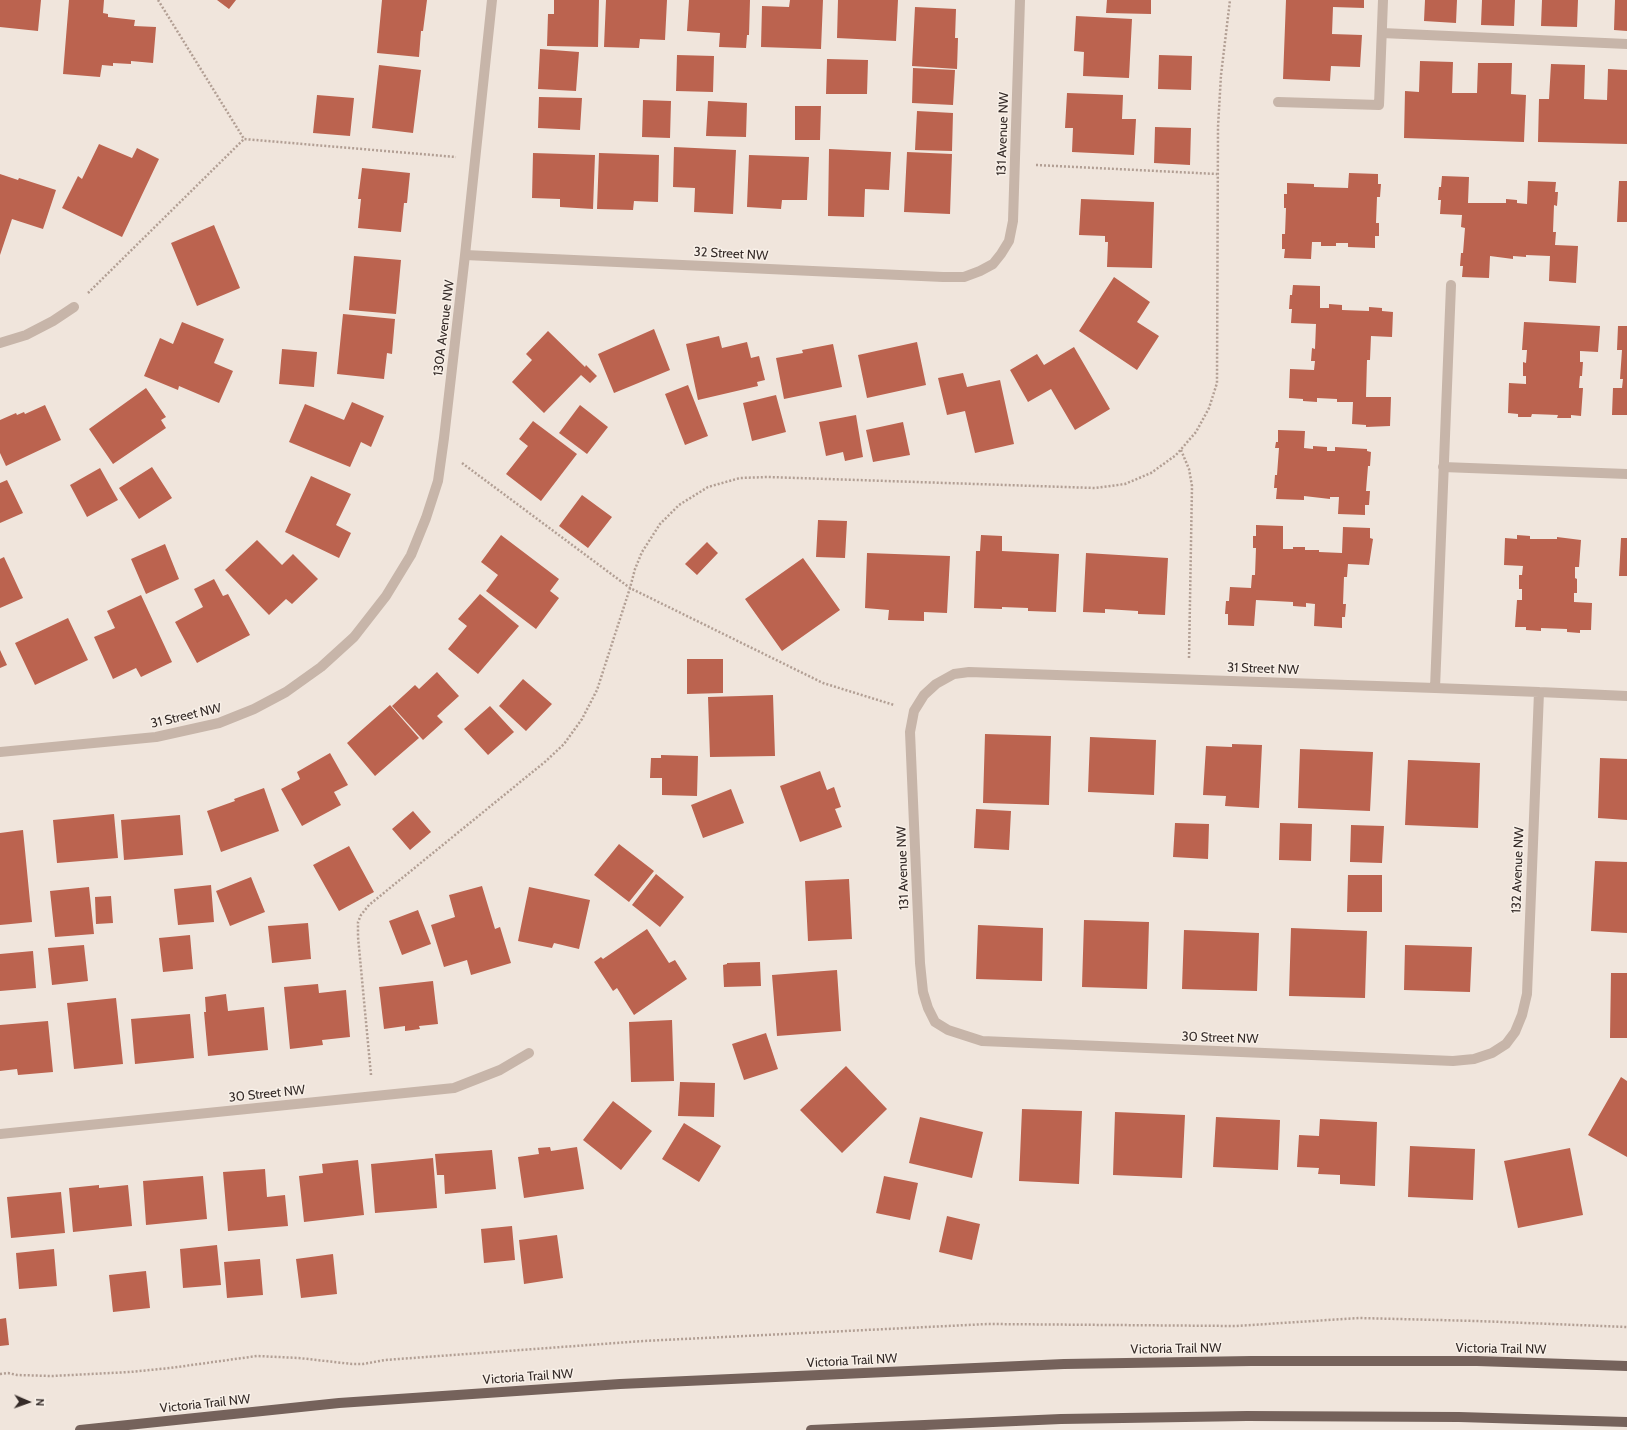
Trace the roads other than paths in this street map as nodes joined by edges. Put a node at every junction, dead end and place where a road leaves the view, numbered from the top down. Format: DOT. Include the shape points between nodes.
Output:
graph roads {
  1 [pos="492,0"];
  2 [pos="1020,0"];
  3 [pos="1383,0"];
  4 [pos="1382,33"];
  5 [pos="1627,44"];
  6 [pos="1278,102"];
  7 [pos="465,255"];
  8 [pos="993,264"];
  9 [pos="1451,285"];
  10 [pos="74,307"];
  11 [pos="0,343"];
  12 [pos="1444,467"];
  13 [pos="1627,474"];
  14 [pos="354,637"];
  15 [pos="1435,688"];
  16 [pos="1538,692"];
  17 [pos="1627,696"];
  18 [pos="914,711"];
  19 [pos="0,752"];
  20 [pos="935,1022"];
  21 [pos="1506,1044"];
  22 [pos="529,1053"];
  23 [pos="0,1134"];
  24 [pos="1627,1366"];
  25 [pos="1627,1422"];
  26 [pos="80,1430"];
  27 [pos="811,1430"];
  1 -- 7 [label="street, 130A Avenue NW"];
  2 -- 8 [label="street, 131 Avenue NW" via="1013,221 1009,241"];
  3 -- 4 [label="street"];
  4 -- 5 [label="street"];
  4 -- 6 [label="street" via="1379,105"];
  7 -- 8 [label="street, 32 Street NW" via="943,277 964,277"];
  7 -- 14 [label="street, 130A Avenue NW" via="438,481 410,555 386,596"];
  9 -- 12 [label="street"];
  10 -- 11 [label="street" via="26,335"];
  12 -- 13 [label="street"];
  12 -- 15 [label="street"];
  14 -- 19 [label="street, 31 Street NW" via="321,667 286,692 219,723 156,737"];
  15 -- 16 [label="street, 31 Street NW"];
  15 -- 18 [label="street, 31 Street NW" via="969,672 954,674 936,684 924,695"];
  16 -- 17 [label="street, 31 Street NW"];
  16 -- 21 [label="street, 132 Avenue NW" via="1526,994 1522,1015 1515,1032"];
  18 -- 20 [label="street, 131 Avenue NW" via="910,732 920,963 922,992"];
  20 -- 21 [label="street, 30 Street NW" via="948,1030 982,1041 1445,1061 1474,1059 1492,1053"];
  22 -- 23 [label="street, 30 Street NW" via="500,1070 454,1088"];
  24 -- 26 [label="main road, Victoria Trail NW" via="1477,1361 1064,1364 620,1384 378,1400"];
  25 -- 27 [label="main road" via="1459,1416 1247,1416 1061,1419"];
}
